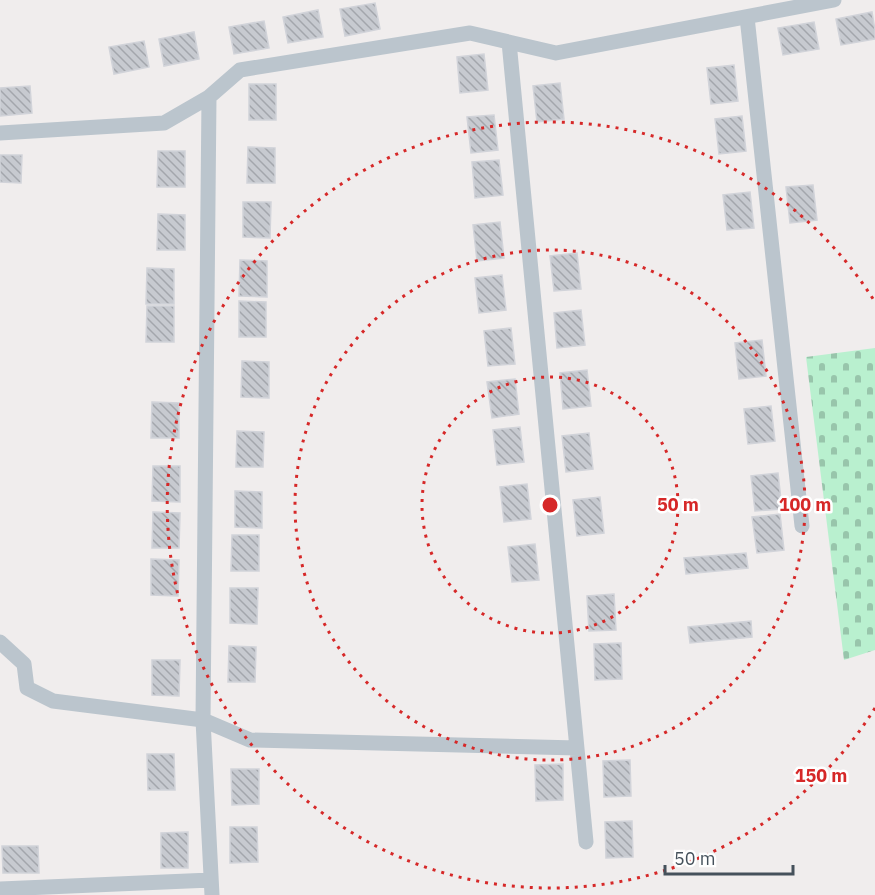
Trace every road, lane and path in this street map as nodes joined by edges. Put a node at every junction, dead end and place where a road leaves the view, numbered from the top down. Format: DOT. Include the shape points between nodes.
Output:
graph roads {
  1 [pos="834,0"];
  2 [pos="747,17"];
  3 [pos="509,42"];
  4 [pos="209,97"];
  5 [pos="0,133"];
  6 [pos="802,526"];
  7 [pos="0,642"];
  8 [pos="203,720"];
  9 [pos="577,748"];
  10 [pos="586,842"];
  11 [pos="211,888"];
  12 [pos="0,889"];
  1 -- 2 [label="street"];
  2 -- 3 [label="street" via="556,53"];
  2 -- 6 [label="street"];
  3 -- 4 [label="street" via="470,33 240,70"];
  3 -- 9 [label="street"];
  4 -- 5 [label="street" via="164,123"];
  4 -- 8 [label="street"];
  7 -- 8 [label="street" via="24,664 27,688 53,701"];
  8 -- 9 [label="street" via="250,740"];
  8 -- 11 [label="street"];
  9 -- 10 [label="street"];
  11 -- 12 [label="street"];
}
